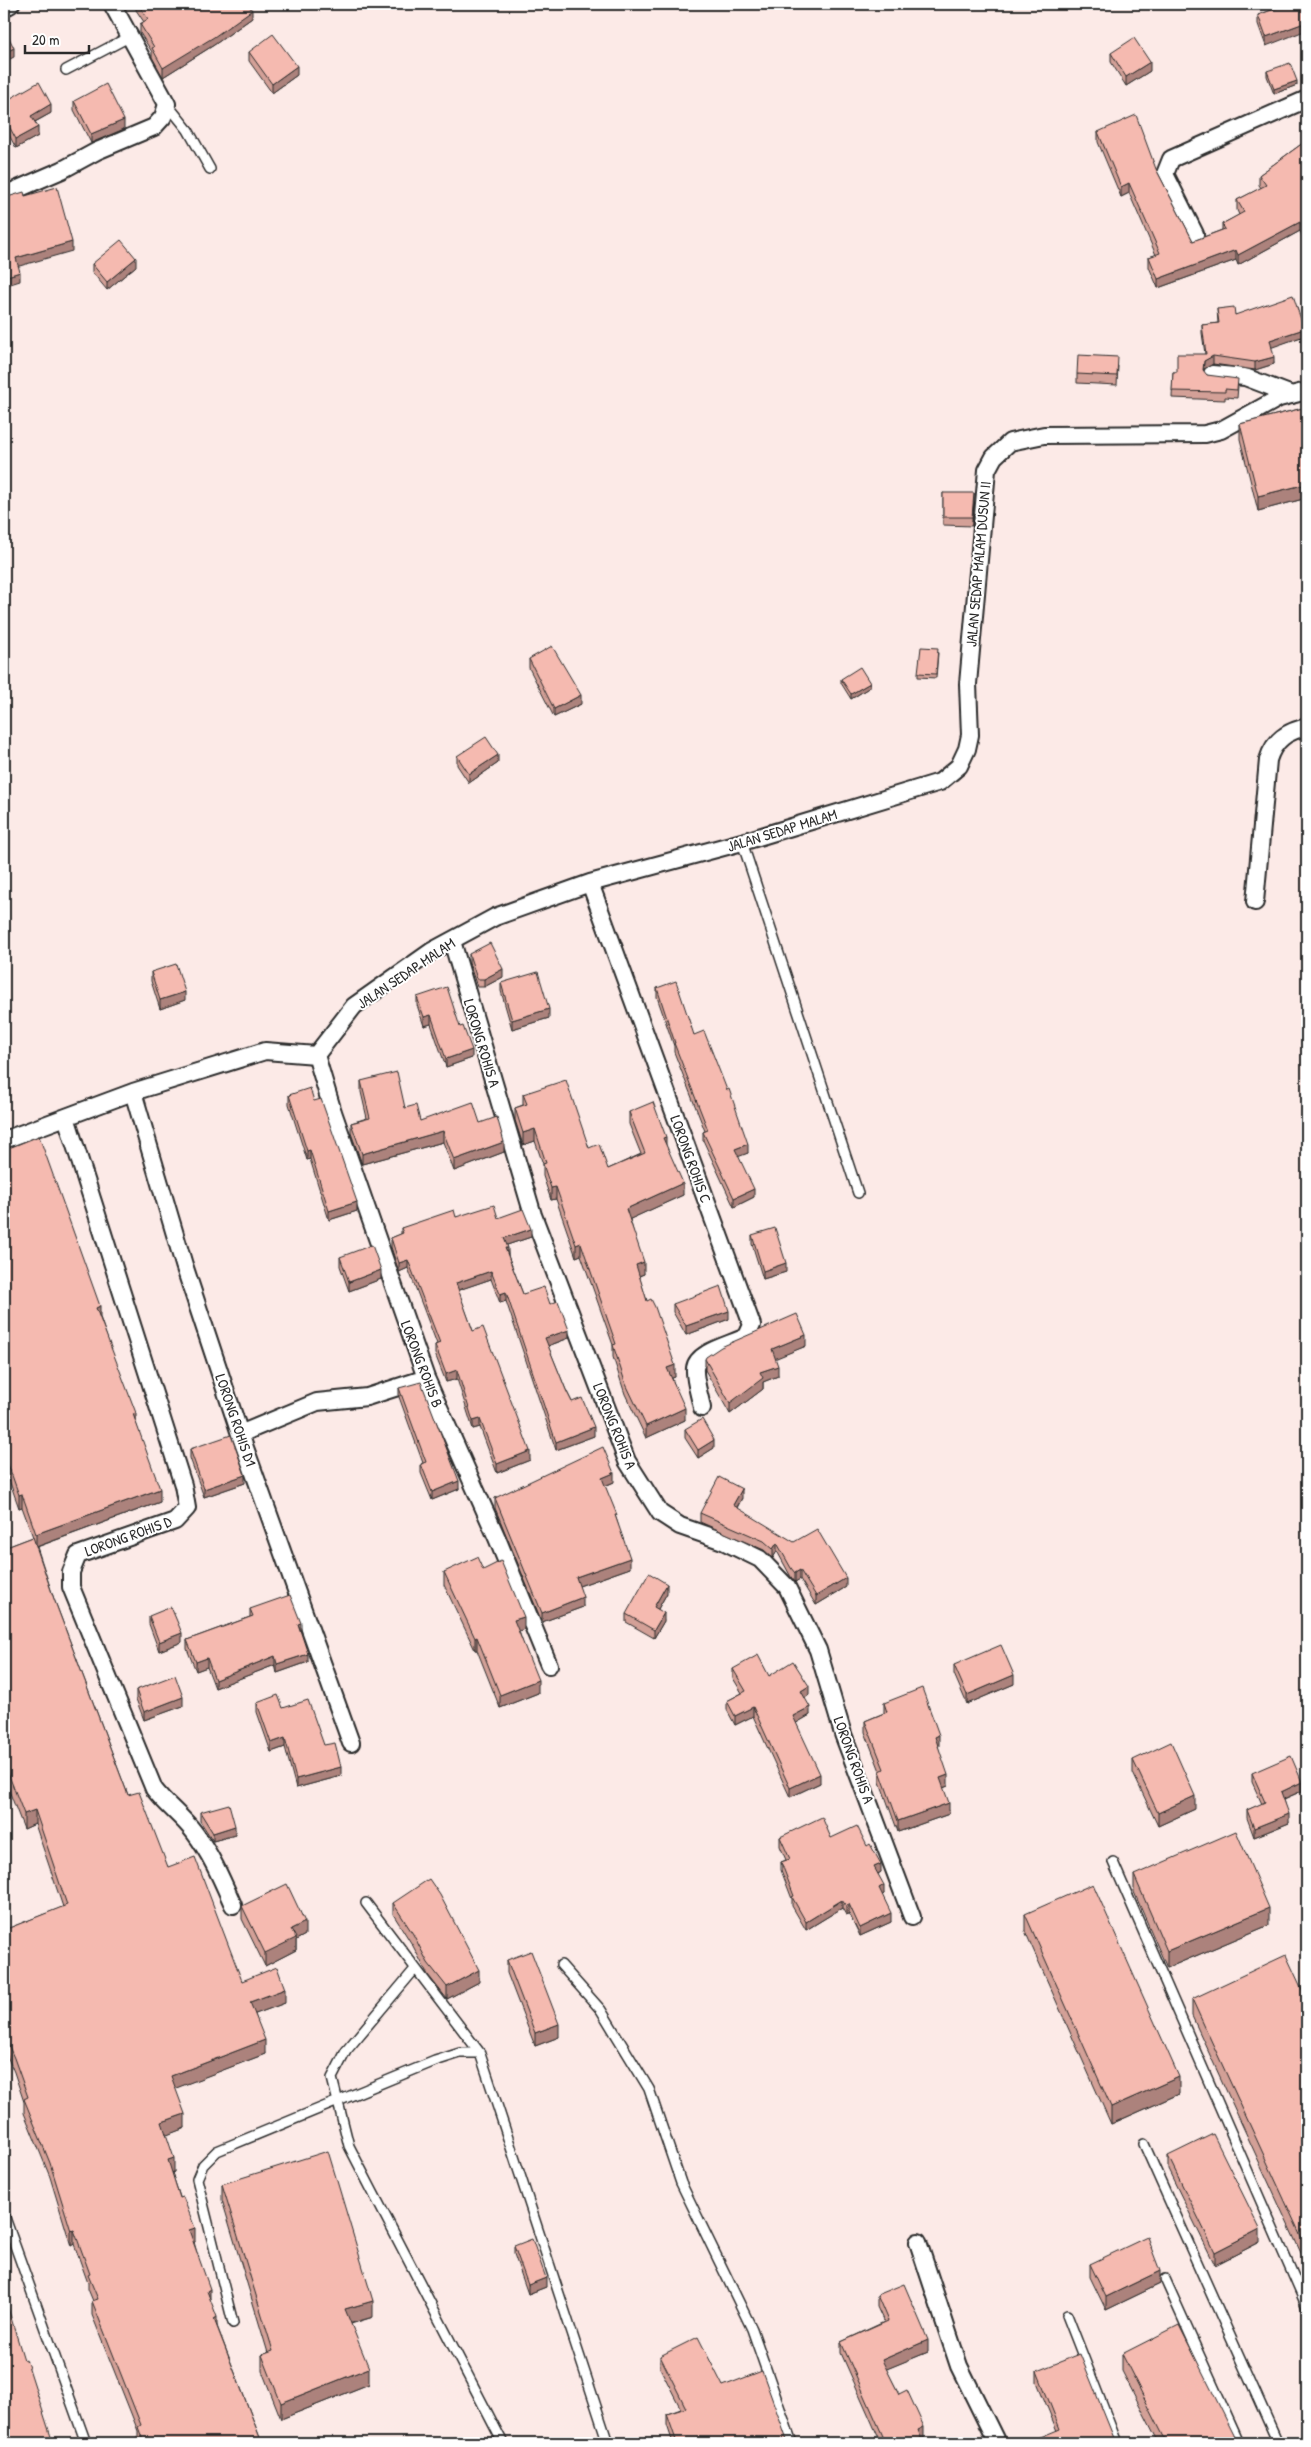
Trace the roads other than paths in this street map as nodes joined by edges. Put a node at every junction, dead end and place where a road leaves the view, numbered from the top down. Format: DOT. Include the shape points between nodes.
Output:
graph roads {
  1 [pos="11,4"];
  2 [pos="112,4"];
  3 [pos="4,8"];
  4 [pos="129,37"];
  5 [pos="66,70"];
  6 [pos="1307,99"];
  7 [pos="167,104"];
  8 [pos="210,169"];
  9 [pos="4,195"];
  10 [pos="1195,234"];
  11 [pos="1212,374"];
  12 [pos="1300,393"];
  13 [pos="1307,727"];
  14 [pos="940,782"];
  15 [pos="742,842"];
  16 [pos="590,884"];
  17 [pos="1255,902"];
  18 [pos="452,941"];
  19 [pos="316,1055"];
  20 [pos="133,1092"];
  21 [pos="66,1116"];
  22 [pos="4,1140"];
  23 [pos="858,1193"];
  24 [pos="426,1378"];
  25 [pos="702,1408"];
  26 [pos="240,1434"];
  27 [pos="549,1665"];
  28 [pos="351,1743"];
  29 [pos="1113,1862"];
  30 [pos="366,1903"];
  31 [pos="234,1905"];
  32 [pos="912,1917"];
  33 [pos="561,1965"];
  34 [pos="415,1969"];
  35 [pos="480,2053"];
  36 [pos="337,2102"];
  37 [pos="1144,2144"];
  38 [pos="4,2215"];
  39 [pos="918,2242"];
  40 [pos="1165,2279"];
  41 [pos="1307,2306"];
  42 [pos="1067,2315"];
  43 [pos="233,2323"];
  44 [pos="86,2443"];
  45 [pos="503,2443"];
  46 [pos="608,2443"];
  47 [pos="792,2443"];
  48 [pos="997,2443"];
  49 [pos="1117,2443"];
  50 [pos="1239,2443"];
  51 [pos="1278,2443"];
  1 -- 3 [label="street"];
  2 -- 4 [label="street"];
  4 -- 5 [label="lane"];
  4 -- 7 [label="street"];
  6 -- 10 [label="street" via="1171,159 1165,174"];
  7 -- 8 [label="lane" via="188,130"];
  7 -- 9 [label="street" via="163,117 154,127"];
  11 -- 12 [label="street" via="1246,377"];
  12 -- 14 [label="street, JALAN SEDAP MALAM DUSUN II" via="1279,398 1221,430 1205,434 1044,435 1010,442 994,457 987,470 968,684 968,749 959,766"];
  13 -- 17 [label="street" via="1284,735 1268,760"];
  14 -- 15 [label="street, JALAN SEDAP MALAM"];
  15 -- 16 [label="street, JALAN SEDAP MALAM"];
  15 -- 23 [label="lane"];
  16 -- 18 [label="street, JALAN SEDAP MALAM" via="495,917"];
  16 -- 25 [label="street, LORONG ROHIS C" via="752,1325 747,1336 705,1354 696,1363 694,1370"];
  18 -- 19 [label="street, JALAN SEDAP MALAM" via="432,951 354,1006"];
  18 -- 32 [label="street, LORONG ROHIS A" via="533,1215 627,1461 660,1514 680,1526 723,1541 760,1560 787,1587 818,1650 843,1734"];
  19 -- 20 [label="street" via="265,1051"];
  19 -- 24 [label="street, LORONG ROHIS B"];
  20 -- 21 [label="street"];
  20 -- 26 [label="street, LORONG ROHIS D1" via="184,1265"];
  21 -- 22 [label="street"];
  21 -- 31 [label="street, LORONG ROHIS D" via="188,1508 175,1521 78,1554 71,1572 71,1587 154,1789 195,1832"];
  24 -- 26 [label="street" via="367,1397 317,1402"];
  24 -- 27 [label="street, LORONG ROHIS B"];
  26 -- 28 [label="street, LORONG ROHIS D1"];
  29 -- 41 [label="lane"];
  30 -- 34 [label="lane"];
  33 -- 47 [label="lane" via="601,2010 649,2089 681,2183 752,2329"];
  34 -- 35 [label="lane"];
  34 -- 36 [label="lane" via="346,2051 332,2078"];
  35 -- 36 [label="lane" via="460,2053 435,2061"];
  35 -- 46 [label="lane"];
  36 -- 43 [label="lane" via="217,2151 203,2165 197,2179"];
  36 -- 45 [label="lane" via="349,2146"];
  37 -- 51 [label="lane"];
  38 -- 44 [label="lane"];
  39 -- 48 [label="street" via="959,2366"];
  40 -- 50 [label="lane"];
  42 -- 49 [label="lane"];
}
